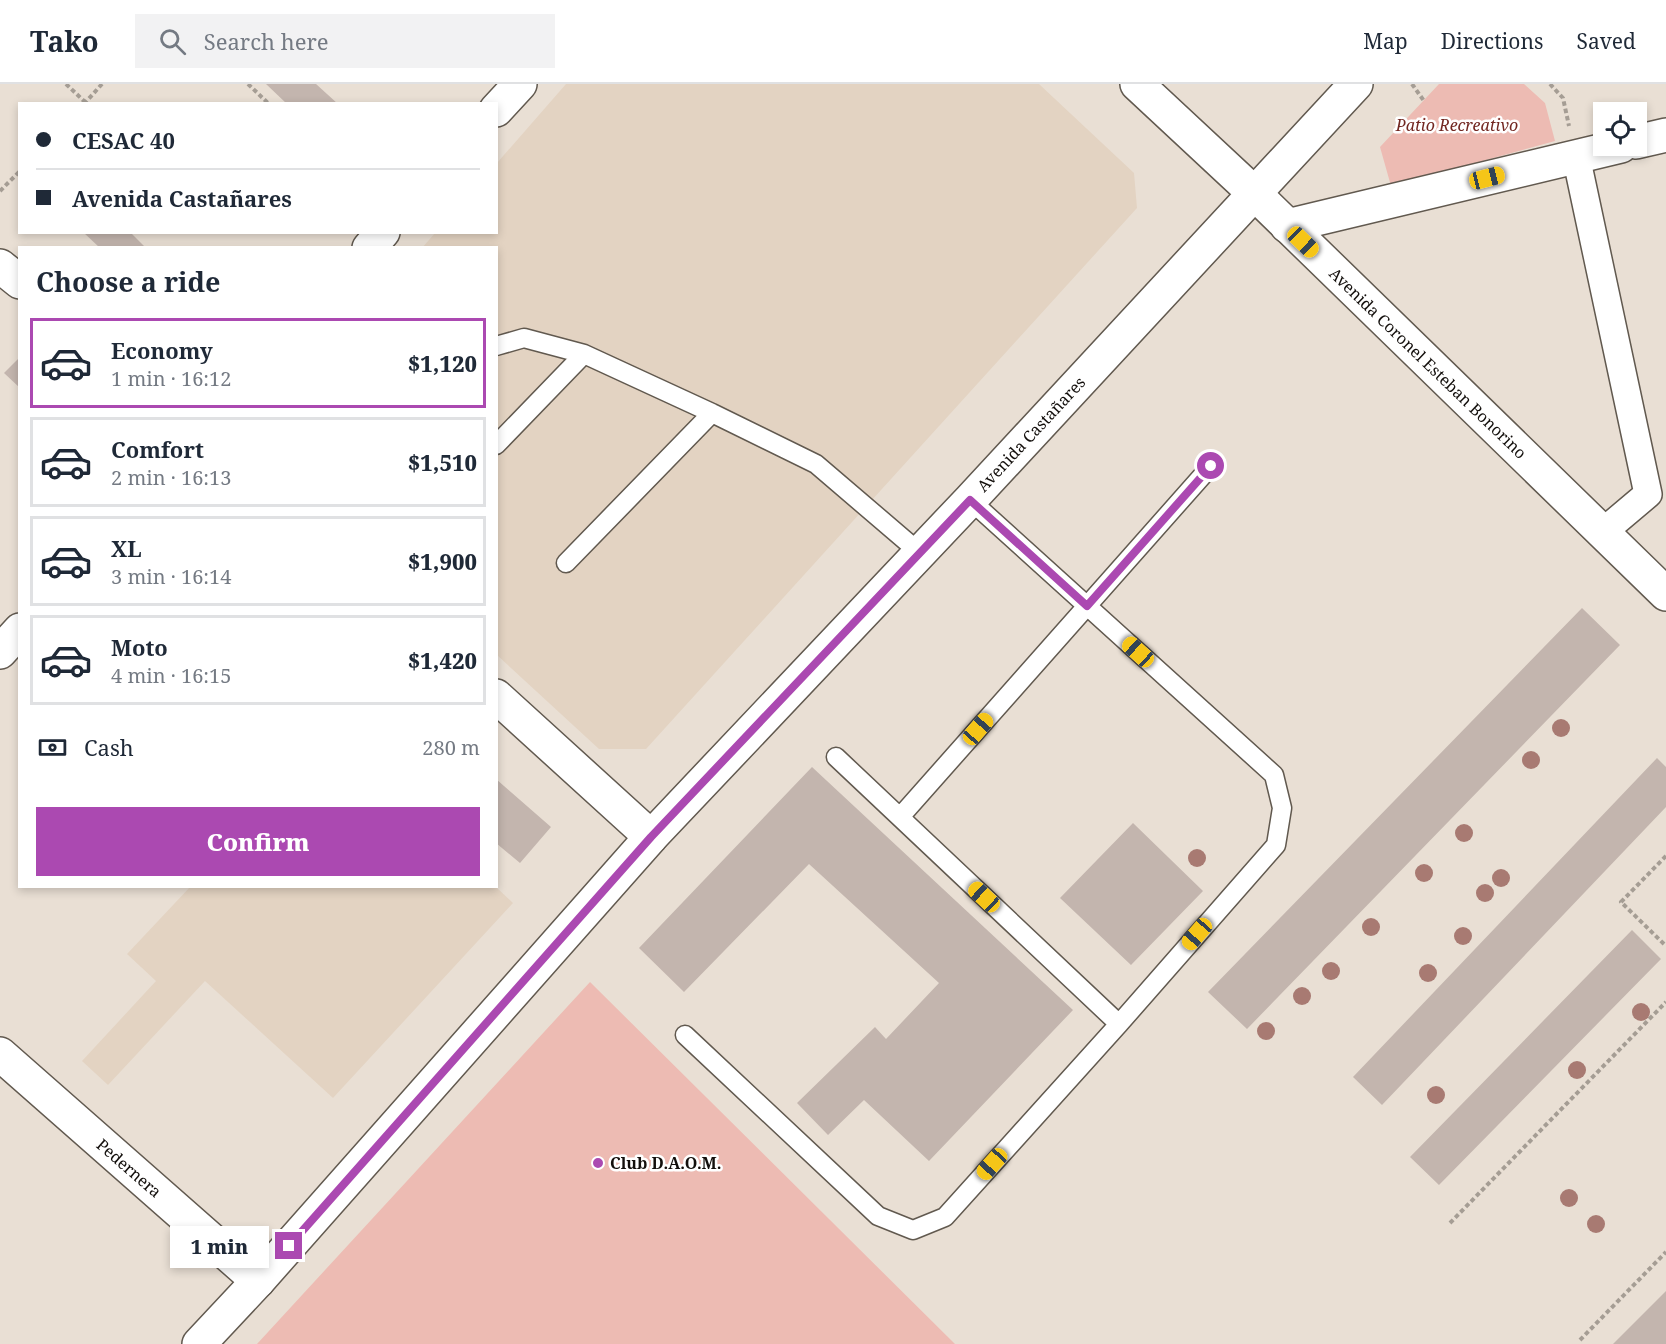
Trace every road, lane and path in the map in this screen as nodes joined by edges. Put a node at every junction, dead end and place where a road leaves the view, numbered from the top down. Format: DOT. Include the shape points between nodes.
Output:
graph roads {
  1 [pos="66,84"];
  2 [pos="102,84"];
  3 [pos="248,84"];
  4 [pos="520,84"];
  5 [pos="1137,84"];
  6 [pos="1356,84"];
  7 [pos="1412,84"];
  8 [pos="1550,84"];
  9 [pos="1424,101"];
  10 [pos="83,102"];
  11 [pos="85,102"];
  12 [pos="267,102"];
  13 [pos="498,108"];
  14 [pos="1666,135"];
  15 [pos="1647,139"];
  16 [pos="1593,152"];
  17 [pos="1576,156"];
  18 [pos="18,173"];
  19 [pos="0,191"];
  20 [pos="1254,193"];
  21 [pos="1287,226"];
  22 [pos="381,234"];
  23 [pos="371,246"];
  24 [pos="0,266"];
  25 [pos="18,280"];
  26 [pos="498,345"];
  27 [pos="584,354"];
  28 [pos="712,413"];
  29 [pos="498,443"];
  30 [pos="1211,466"];
  31 [pos="970,500"];
  32 [pos="1603,532"];
  33 [pos="920,553"];
  34 [pos="566,563"];
  35 [pos="1666,594"];
  36 [pos="1087,606"];
  37 [pos="18,632"];
  38 [pos="0,652"];
  39 [pos="498,698"];
  40 [pos="836,757"];
  41 [pos="900,817"];
  42 [pos="651,837"];
  43 [pos="1666,856"];
  44 [pos="1666,946"];
  45 [pos="1666,1002"];
  46 [pos="1119,1024"];
  47 [pos="686,1035"];
  48 [pos="0,1054"];
  49 [pos="1450,1223"];
  50 [pos="1666,1252"];
  51 [pos="258,1281"];
  52 [pos="1580,1340"];
  53 [pos="200,1344"];
  1 -- 10 [label="path"];
  2 -- 11 [label="path"];
  3 -- 12 [label="path"];
  4 -- 13 [label="street"];
  5 -- 20 [label="street, Avenida Coronel Esteban Bonorino"];
  6 -- 20 [label="street, Avenida Castañares"];
  7 -- 9 [label="path"];
  8 -- 17 [label="path" via="1563,98"];
  14 -- 15 [label="street"];
  16 -- 17 [label="street"];
  17 -- 21 [label="street"];
  17 -- 32 [label="street" via="1648,494"];
  18 -- 19 [label="path"];
  20 -- 21 [label="street, Avenida Coronel Esteban Bonorino"];
  20 -- 31 [label="street, Avenida Castañares"];
  21 -- 32 [label="street, Avenida Coronel Esteban Bonorino"];
  22 -- 23 [label="street"];
  24 -- 25 [label="street"];
  26 -- 27 [label="lane" via="524,338"];
  27 -- 28 [label="lane"];
  27 -- 29 [label="lane"];
  28 -- 33 [label="lane" via="816,464"];
  28 -- 34 [label="lane"];
  30 -- 36 [label="lane"];
  31 -- 33 [label="street, Avenida Castañares"];
  31 -- 36 [label="lane"];
  32 -- 35 [label="street, Avenida Coronel Esteban Bonorino"];
  33 -- 42 [label="street, Avenida Castañares"];
  36 -- 41 [label="lane"];
  36 -- 46 [label="lane" via="1274,775 1282,808 1276,845"];
  37 -- 38 [label="street"];
  39 -- 42 [label="street"];
  40 -- 41 [label="lane"];
  41 -- 46 [label="lane"];
  42 -- 51 [label="street, Avenida Castañares"];
  43 -- 44 [label="path" via="1621,902"];
  45 -- 49 [label="path"];
  46 -- 47 [label="lane" via="945,1217 913,1230 878,1216"];
  48 -- 51 [label="street, Pedernera"];
  50 -- 52 [label="path"];
  51 -- 53 [label="street, Avenida Castañares"];
}
